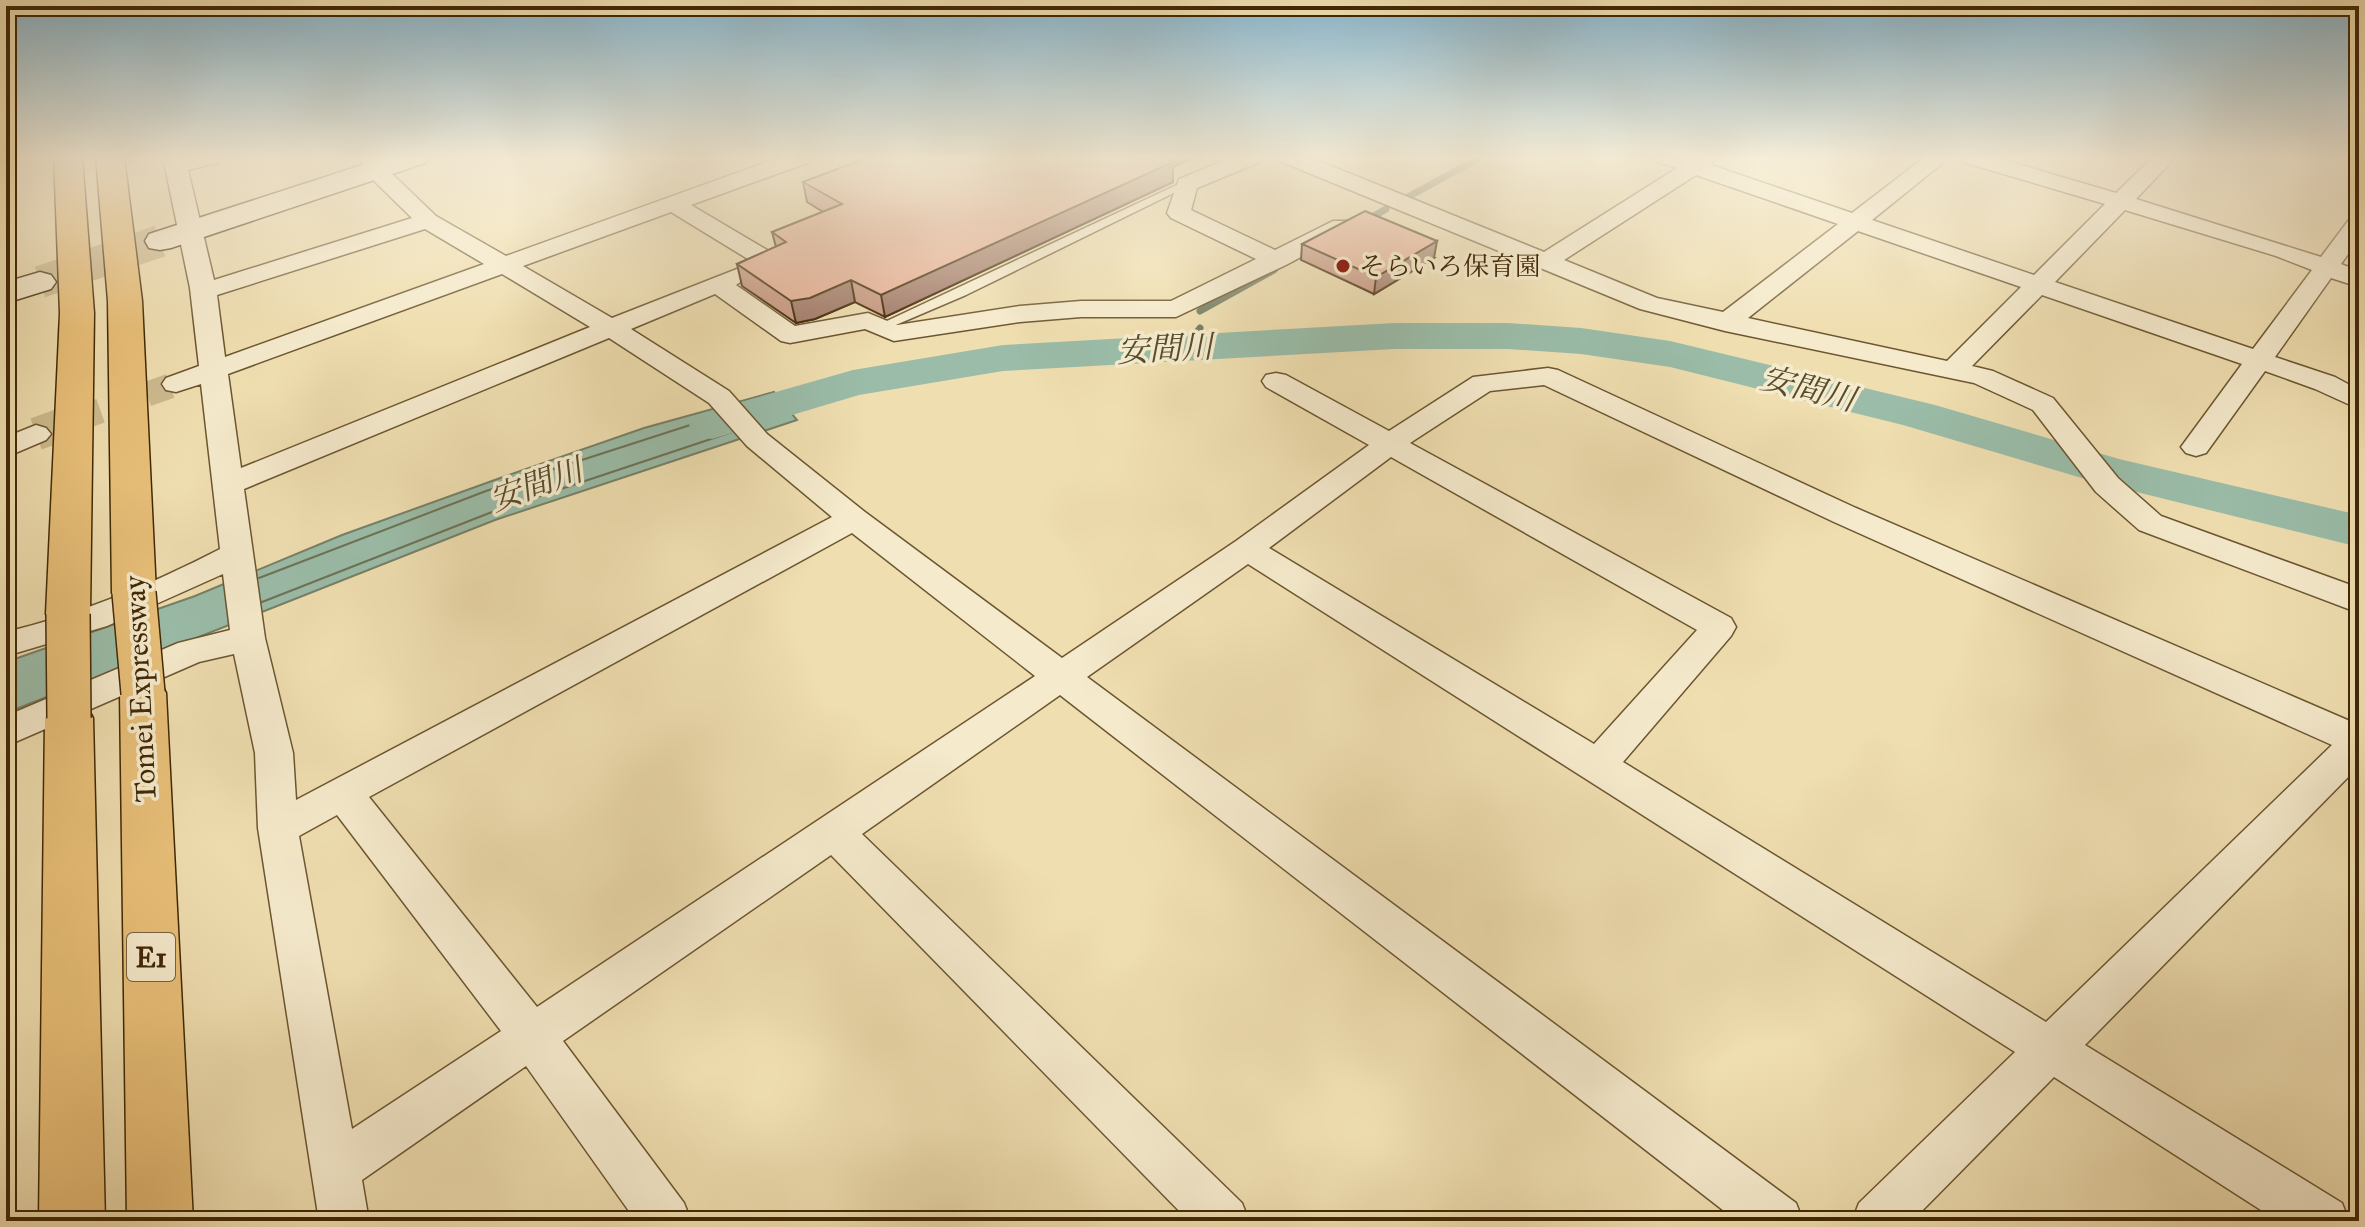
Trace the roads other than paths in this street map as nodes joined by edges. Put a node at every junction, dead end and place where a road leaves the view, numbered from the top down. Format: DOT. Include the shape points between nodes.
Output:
graph roads {
  1 [pos="71,214"];
  2 [pos="116,214"];
  3 [pos="186,214"];
  4 [pos="239,214"];
  5 [pos="421,214"];
  6 [pos="645,214"];
  7 [pos="690,214"];
  8 [pos="1124,214"];
  9 [pos="1182,214"];
  10 [pos="1364,214"];
  11 [pos="1426,214"];
  12 [pos="1620,214"];
  13 [pos="1834,214"];
  14 [pos="1867,214"];
  15 [pos="2107,214"];
  16 [pos="2159,214"];
  17 [pos="428,221"];
  18 [pos="2359,222"];
  19 [pos="1856,223"];
  20 [pos="190,233"];
  21 [pos="160,241"];
  22 [pos="1277,260"];
  23 [pos="1545,262"];
  24 [pos="2326,265"];
  25 [pos="501,266"];
  26 [pos="2359,280"];
  27 [pos="40,282"];
  28 [pos="718,284"];
  29 [pos="2037,285"];
  30 [pos="203,291"];
  31 [pos="6,293"];
  32 [pos="1725,323"];
  33 [pos="608,326"];
  34 [pos="880,327"];
  35 [pos="2260,361"];
  36 [pos="213,370"];
  37 [pos="1953,370"];
  38 [pos="1276,381"];
  39 [pos="176,384"];
  40 [pos="2359,401"];
  41 [pos="36,434"];
  42 [pos="1388,445"];
  43 [pos="2196,447"];
  44 [pos="6,448"];
  45 [pos="226,485"];
  46 [pos="854,519"];
  47 [pos="1247,549"];
  48 [pos="237,560"];
  49 [pos="2359,601"];
  50 [pos="247,635"];
  51 [pos="6,644"];
  52 [pos="1060,676"];
  53 [pos="6,732"];
  54 [pos="2359,741"];
  55 [pos="1598,765"];
  56 [pos="343,793"];
  57 [pos="278,828"];
  58 [pos="834,832"];
  59 [pos="532,1036"];
  60 [pos="2051,1049"];
  61 [pos="335,1169"];
  62 [pos="72,1221"];
  63 [pos="160,1221"];
  64 [pos="344,1221"];
  65 [pos="666,1221"];
  66 [pos="1224,1221"];
  67 [pos="1778,1221"];
  68 [pos="1877,1221"];
  69 [pos="2324,1221"];
  1 -- 62 [label="highway, bridge" via="77,313 68,614"];
  2 -- 63 [label="highway, Tomei Expressway / E1, bridge" via="125,301 134,593 143,693"];
  3 -- 20 [label="street"];
  4 -- 20 [label="street"];
  5 -- 17 [label="street"];
  6 -- 25 [label="street"];
  7 -- 28 [label="street" via="770,262"];
  8 -- 34 [label="lane"];
  9 -- 22 [label="street"];
  10 -- 22 [label="street"];
  11 -- 23 [label="street"];
  12 -- 23 [label="street"];
  13 -- 19 [label="street"];
  14 -- 19 [label="street"];
  15 -- 29 [label="street"];
  16 -- 24 [label="street"];
  17 -- 25 [label="street"];
  17 -- 30 [label="street"];
  18 -- 24 [label="street"];
  19 -- 29 [label="street"];
  19 -- 32 [label="street"];
  20 -- 21 [label="street"];
  20 -- 30 [label="street"];
  22 -- 34 [label="street" via="1176,309 1020,314 894,333"];
  23 -- 32 [label="street" via="1649,304"];
  24 -- 26 [label="street"];
  24 -- 35 [label="street"];
  25 -- 33 [label="street"];
  25 -- 36 [label="street"];
  27 -- 31 [label="street"];
  28 -- 33 [label="street"];
  28 -- 34 [label="street" via="790,335 868,321"];
  29 -- 35 [label="street"];
  29 -- 37 [label="street"];
  30 -- 36 [label="street"];
  32 -- 37 [label="street"];
  33 -- 45 [label="street"];
  33 -- 46 [label="street" via="721,400 757,440"];
  35 -- 40 [label="street"];
  35 -- 43 [label="street"];
  36 -- 39 [label="street"];
  36 -- 45 [label="street"];
  37 -- 49 [label="street" via="1983,377 2043,404 2107,485 2150,523"];
  38 -- 42 [label="street"];
  41 -- 44 [label="street"];
  42 -- 47 [label="street"];
  42 -- 54 [label="street" via="1483,383 1548,376 1845,515"];
  42 -- 55 [label="street" via="1719,627"];
  45 -- 48 [label="street"];
  46 -- 52 [label="street"];
  46 -- 56 [label="street"];
  47 -- 52 [label="street"];
  47 -- 55 [label="street"];
  48 -- 50 [label="street"];
  48 -- 51 [label="street" via="41,637"];
  50 -- 53 [label="street" via="190,652"];
  50 -- 57 [label="street" via="274,753"];
  52 -- 58 [label="street"];
  52 -- 67 [label="street"];
  54 -- 60 [label="street"];
  55 -- 60 [label="street"];
  56 -- 57 [label="street"];
  56 -- 59 [label="street"];
  57 -- 61 [label="street"];
  58 -- 59 [label="street"];
  58 -- 66 [label="street"];
  59 -- 61 [label="street"];
  59 -- 65 [label="street"];
  60 -- 68 [label="street"];
  60 -- 69 [label="street"];
  61 -- 64 [label="street"];
}
